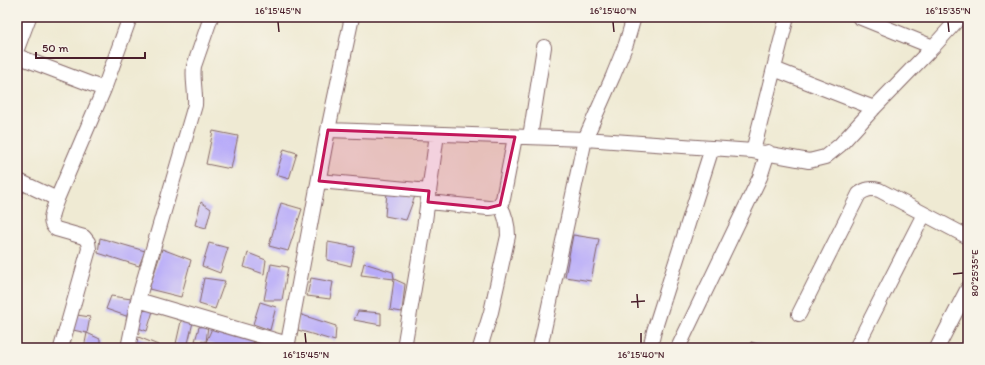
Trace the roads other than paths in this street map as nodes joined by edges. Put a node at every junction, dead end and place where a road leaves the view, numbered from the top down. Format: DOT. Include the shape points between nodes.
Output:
graph roads {
  1 [pos="29,17"];
  2 [pos="130,17"];
  3 [pos="211,17"];
  4 [pos="352,17"];
  5 [pos="634,17"];
  6 [pos="788,17"];
  7 [pos="859,17"];
  8 [pos="960,17"];
  9 [pos="544,47"];
  10 [pos="933,47"];
  11 [pos="17,49"];
  12 [pos="17,56"];
  13 [pos="774,69"];
  14 [pos="104,89"];
  15 [pos="874,108"];
  16 [pos="328,130"];
  17 [pos="437,134"];
  18 [pos="515,137"];
  19 [pos="530,137"];
  20 [pos="585,139"];
  21 [pos="712,148"];
  22 [pos="753,151"];
  23 [pos="768,152"];
  24 [pos="17,180"];
  25 [pos="319,181"];
  26 [pos="428,197"];
  27 [pos="56,199"];
  28 [pos="500,205"];
  29 [pos="924,214"];
  30 [pos="968,237"];
  31 [pos="968,288"];
  32 [pos="138,300"];
  33 [pos="799,314"];
  34 [pos="287,346"];
  35 [pos="61,348"];
  36 [pos="128,348"];
  37 [pos="404,348"];
  38 [pos="480,348"];
  39 [pos="540,348"];
  40 [pos="650,348"];
  41 [pos="678,348"];
  42 [pos="856,348"];
  43 [pos="937,348"];
  1 -- 11 [label="street"];
  2 -- 14 [label="street"];
  3 -- 32 [label="street" via="194,70 195,105"];
  4 -- 16 [label="street"];
  5 -- 20 [label="street" via="614,76"];
  6 -- 13 [label="street"];
  7 -- 10 [label="street"];
  8 -- 10 [label="street"];
  9 -- 19 [label="street"];
  10 -- 15 [label="street"];
  12 -- 14 [label="street"];
  13 -- 15 [label="street"];
  13 -- 22 [label="street"];
  14 -- 27 [label="street"];
  15 -- 23 [label="street" via="840,145 825,157 809,161"];
  16 -- 17 [label="street"];
  16 -- 25 [label="street"];
  17 -- 18 [label="street"];
  17 -- 26 [label="street"];
  18 -- 19 [label="street"];
  18 -- 28 [label="street"];
  19 -- 20 [label="street"];
  20 -- 21 [label="street"];
  20 -- 39 [label="street"];
  21 -- 22 [label="street"];
  21 -- 40 [label="street"];
  22 -- 23 [label="street"];
  23 -- 41 [label="street" via="760,177"];
  24 -- 27 [label="street"];
  25 -- 26 [label="street"];
  25 -- 34 [label="street"];
  26 -- 28 [label="street" via="488,208"];
  26 -- 37 [label="street"];
  27 -- 35 [label="street" via="50,222 52,227 84,237 89,249"];
  28 -- 38 [label="street" via="508,225 508,236"];
  29 -- 30 [label="street"];
  29 -- 33 [label="street" via="873,188 859,194"];
  29 -- 42 [label="street"];
  31 -- 43 [label="street"];
  32 -- 34 [label="street"];
  32 -- 36 [label="street"];
}
